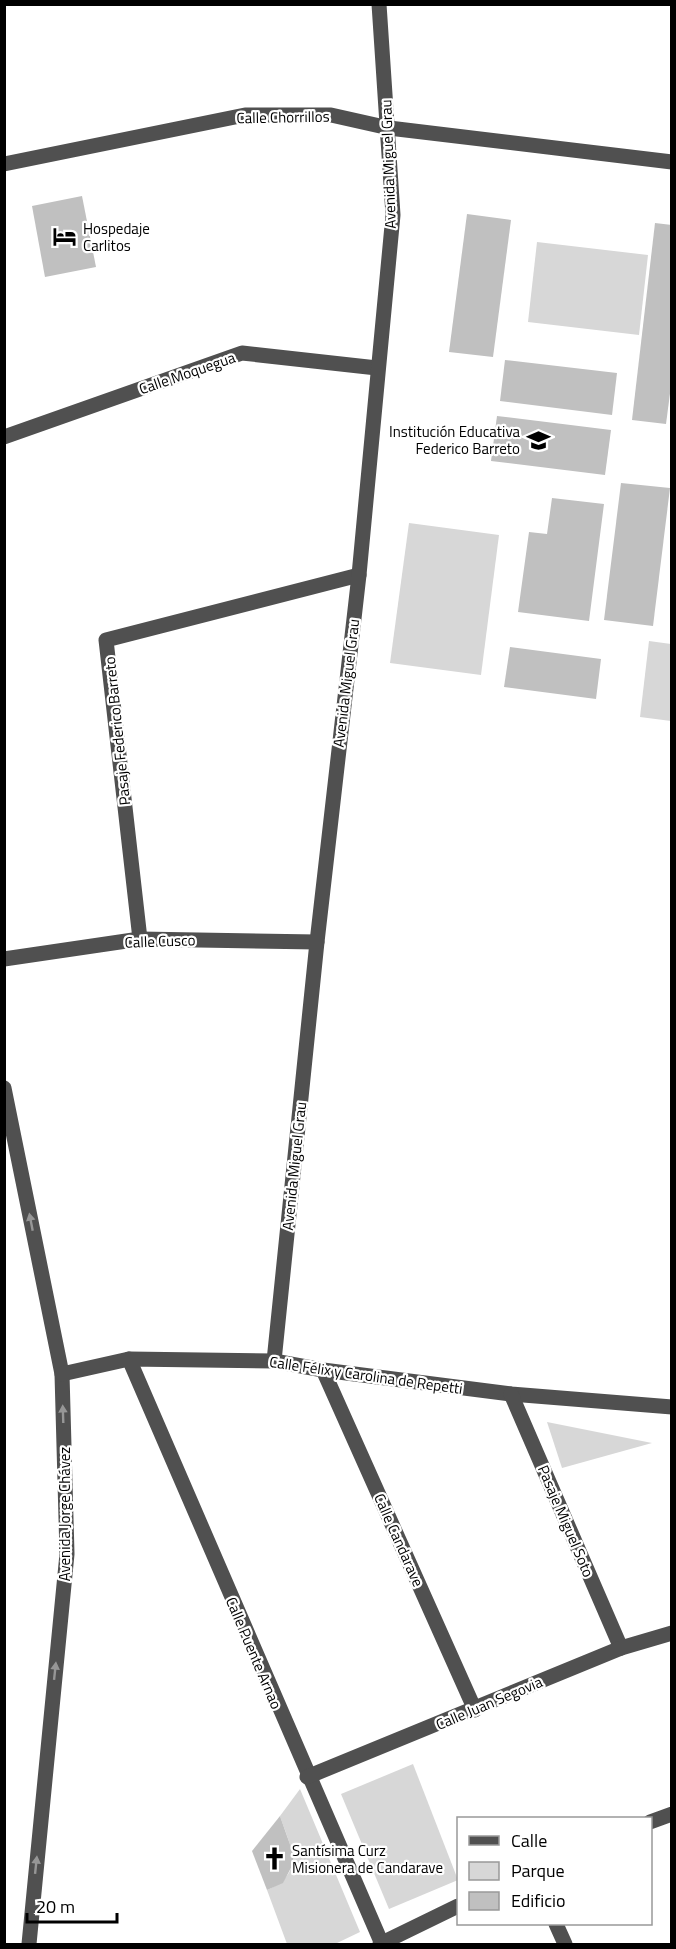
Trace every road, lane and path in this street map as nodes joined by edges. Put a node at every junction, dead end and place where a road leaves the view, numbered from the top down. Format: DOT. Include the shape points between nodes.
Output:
graph roads {
  1 [pos="379,4"];
  2 [pos="389,128"];
  3 [pos="672,162"];
  4 [pos="4,164"];
  5 [pos="377,368"];
  6 [pos="4,437"];
  7 [pos="358,575"];
  8 [pos="140,939"];
  9 [pos="317,942"];
  10 [pos="4,960"];
  11 [pos="4,1088"];
  12 [pos="129,1359"];
  13 [pos="274,1361"];
  14 [pos="323,1370"];
  15 [pos="62,1374"];
  16 [pos="511,1394"];
  17 [pos="672,1407"];
  18 [pos="672,1633"];
  19 [pos="621,1648"];
  20 [pos="475,1710"];
  21 [pos="307,1777"];
  22 [pos="672,1814"];
  23 [pos="652,1822"];
  24 [pos="457,1907"];
  25 [pos="557,1925"];
  26 [pos="29,1944"];
  27 [pos="381,1944"];
  28 [pos="565,1944"];
  1 -- 2 [label="street, Avenida Miguel Grau"];
  2 -- 3 [label="street, Calle Chorrillos"];
  2 -- 4 [label="street, Calle Chorrillos" via="331,115 245,115"];
  2 -- 5 [label="street, Avenida Miguel Grau" via="393,214"];
  5 -- 6 [label="street, Calle Moquegua" via="242,353"];
  5 -- 7 [label="street, Avenida Miguel Grau"];
  7 -- 8 [label="street, Pasaje Federico Barreto" via="106,640"];
  7 -- 9 [label="street, Avenida Miguel Grau"];
  8 -- 9 [label="street, Calle Cusco"];
  8 -- 10 [label="street, Calle Cusco"];
  9 -- 13 [label="street, Avenida Miguel Grau"];
  15 -- 11 [label="street, Avenida Jorge Chávez, one-way"];
  12 -- 13 [label="street, Calle Félix y Carolina de Repetti"];
  12 -- 15 [label="street, Calle Félix y Carolina de Repetti"];
  12 -- 21 [label="street, Calle Puente Arnao"];
  13 -- 14 [label="street, Calle Félix y Carolina de Repetti"];
  14 -- 16 [label="street, Calle Félix y Carolina de Repetti"];
  14 -- 20 [label="street, Calle Candarave"];
  26 -- 15 [label="street, Avenida Jorge Chávez, one-way" via="67,1554"];
  16 -- 17 [label="street, Calle Félix y Carolina de Repetti"];
  16 -- 19 [label="street, Pasaje Miguel Soto"];
  18 -- 19 [label="street, Calle Juan Segovia"];
  19 -- 20 [label="street, Calle Juan Segovia"];
  20 -- 21 [label="street, Calle Juan Segovia"];
  21 -- 27 [label="street, Calle Puente Arnao"];
  22 -- 23 [label="street"];
  24 -- 27 [label="street"];
  25 -- 28 [label="street"];
}
